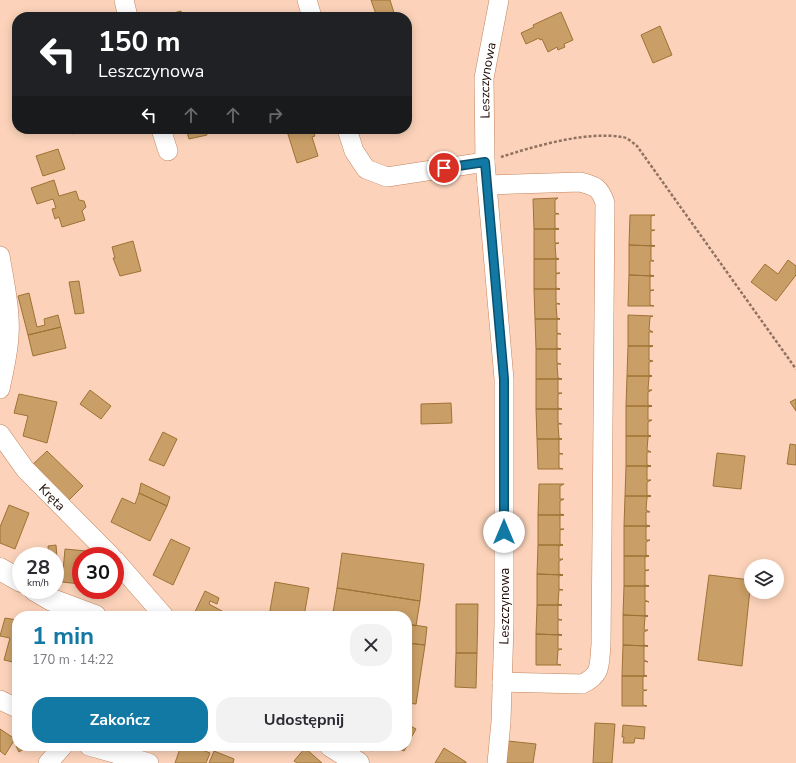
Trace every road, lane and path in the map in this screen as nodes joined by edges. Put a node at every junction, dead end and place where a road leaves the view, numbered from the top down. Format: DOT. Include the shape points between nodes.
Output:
graph roads {
  1 [pos="124,0"];
  2 [pos="307,0"];
  3 [pos="499,0"];
  4 [pos="127,12"];
  5 [pos="311,12"];
  6 [pos="163,134"];
  7 [pos="349,134"];
  8 [pos="168,150"];
  9 [pos="485,162"];
  10 [pos="487,185"];
  11 [pos="0,256"];
  12 [pos="796,369"];
  13 [pos="0,389"];
  14 [pos="0,434"];
  15 [pos="102,547"];
  16 [pos="0,569"];
  17 [pos="124,570"];
  18 [pos="12,576"];
  19 [pos="50,599"];
  20 [pos="82,611"];
  21 [pos="160,611"];
  22 [pos="502,682"];
  23 [pos="0,700"];
  24 [pos="12,706"];
  25 [pos="59,751"];
  26 [pos="107,751"];
  27 [pos="339,751"];
  28 [pos="48,763"];
  29 [pos="149,763"];
  30 [pos="358,763"];
  31 [pos="498,763"];
  1 -- 4 [label="street"];
  2 -- 5 [label="street"];
  3 -- 9 [label="street, Leszczynowa" via="484,78"];
  6 -- 8 [label="street"];
  7 -- 9 [label="street" via="354,151 366,169 387,177"];
  9 -- 10 [label="street, Leszczynowa"];
  9 -- 12 [label="path" via="528,148 581,137 623,136 637,146"];
  10 -- 22 [label="street, Leszczynowa" via="504,379"];
  10 -- 22 [label="street" via="580,182 601,192 605,203 601,645 598,671 593,679 582,684"];
  11 -- 13 [label="street" via="9,335 7,360"];
  14 -- 15 [label="street, Kręta" via="25,469"];
  16 -- 18 [label="street"];
  17 -- 21 [label="street"];
  19 -- 20 [label="street"];
  22 -- 31 [label="street, Leszczynowa"];
  23 -- 24 [label="street"];
  25 -- 28 [label="street"];
  26 -- 29 [label="street"];
  27 -- 30 [label="street"];
}
